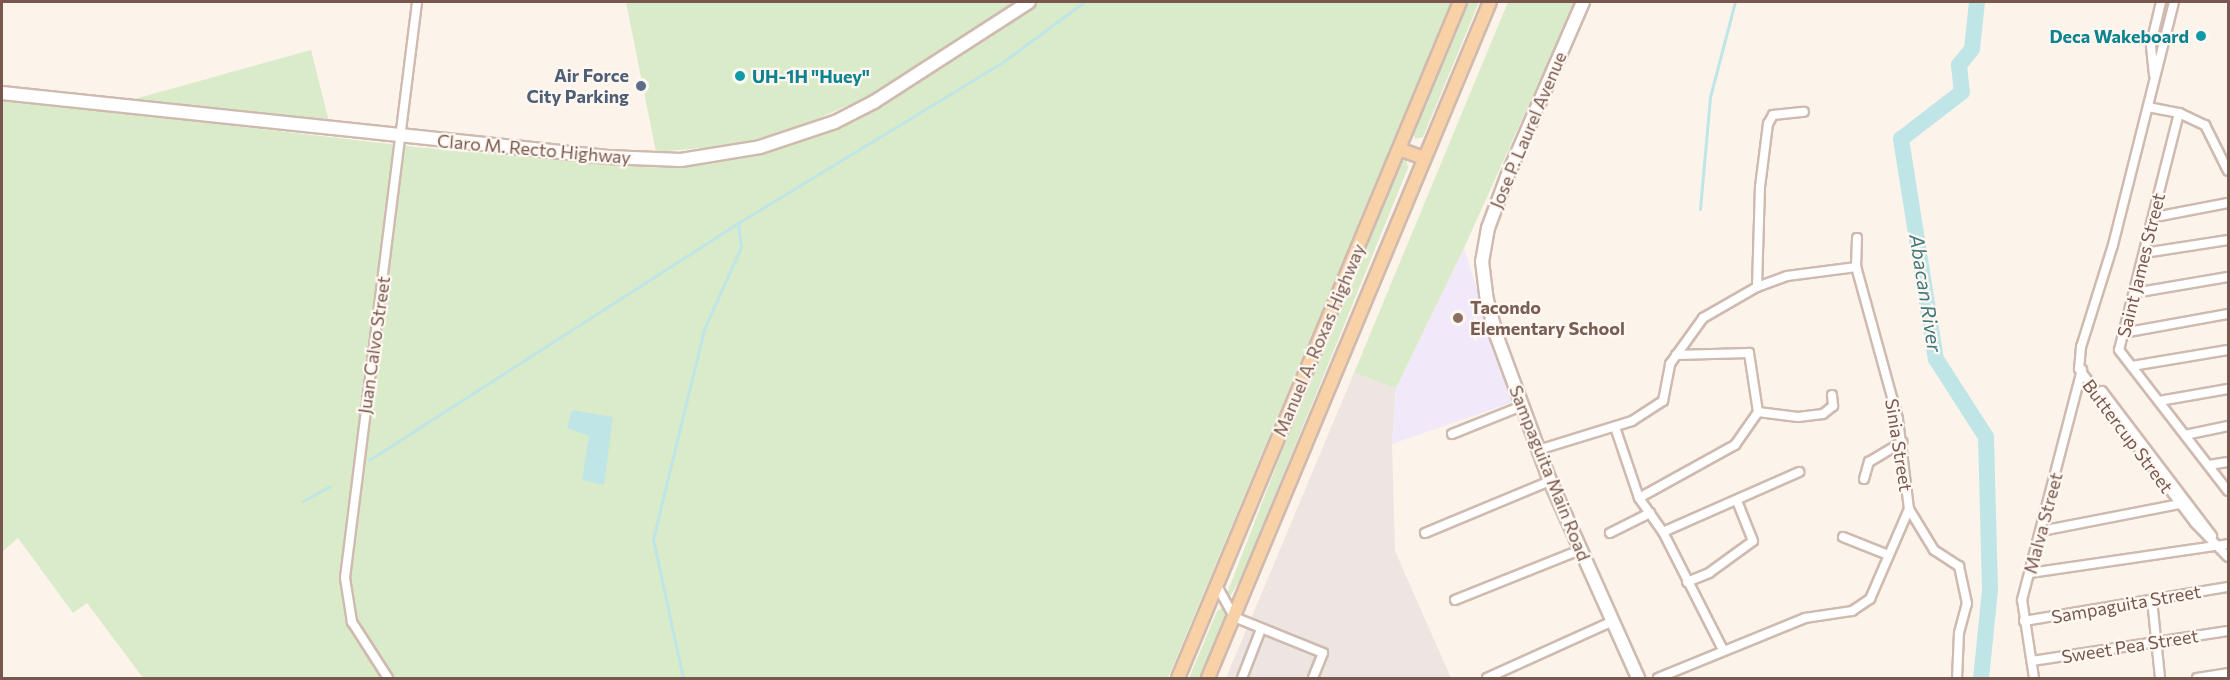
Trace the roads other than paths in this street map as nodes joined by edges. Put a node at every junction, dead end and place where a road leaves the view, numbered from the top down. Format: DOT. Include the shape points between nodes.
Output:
graph roads {
  1 [pos="417,2"];
  2 [pos="1029,2"];
  3 [pos="1460,2"];
  4 [pos="1490,2"];
  5 [pos="1583,2"];
  6 [pos="2161,2"];
  7 [pos="2174,2"];
  8 [pos="2154,78"];
  9 [pos="2,93"];
  10 [pos="2148,107"];
  11 [pos="1804,112"];
  12 [pos="2179,112"];
  13 [pos="402,136"];
  14 [pos="1399,149"];
  15 [pos="1424,158"];
  16 [pos="2229,171"];
  17 [pos="2229,203"];
  18 [pos="2155,217"];
  19 [pos="1857,238"];
  20 [pos="2229,240"];
  21 [pos="2144,253"];
  22 [pos="1482,261"];
  23 [pos="1856,267"];
  24 [pos="2229,278"];
  25 [pos="1757,287"];
  26 [pos="2134,293"];
  27 [pos="2229,314"];
  28 [pos="2123,333"];
  29 [pos="2229,350"];
  30 [pos="1676,354"];
  31 [pos="2132,366"];
  32 [pos="2081,368"];
  33 [pos="2229,389"];
  34 [pos="1832,395"];
  35 [pos="2159,401"];
  36 [pos="1522,406"];
  37 [pos="1758,412"];
  38 [pos="2229,426"];
  39 [pos="1615,427"];
  40 [pos="1452,434"];
  41 [pos="2185,435"];
  42 [pos="1902,442"];
  43 [pos="1538,450"];
  44 [pos="2229,462"];
  45 [pos="2209,465"];
  46 [pos="1799,472"];
  47 [pos="1864,479"];
  48 [pos="1550,481"];
  49 [pos="2229,491"];
  50 [pos="1639,498"];
  51 [pos="1737,501"];
  52 [pos="2180,504"];
  53 [pos="1909,509"];
  54 [pos="1650,513"];
  55 [pos="2041,531"];
  56 [pos="1425,532"];
  57 [pos="1663,532"];
  58 [pos="1610,533"];
  59 [pos="1843,537"];
  60 [pos="1580,549"];
  61 [pos="2223,549"];
  62 [pos="1886,554"];
  63 [pos="2030,573"];
  64 [pos="1687,582"];
  65 [pos="1217,586"];
  66 [pos="2229,587"];
  67 [pos="1455,600"];
  68 [pos="2152,600"];
  69 [pos="1234,617"];
  70 [pos="1613,621"];
  71 [pos="2024,621"];
  72 [pos="1261,629"];
  73 [pos="2229,631"];
  74 [pos="2156,640"];
  75 [pos="1723,650"];
  76 [pos="2032,661"];
  77 [pos="2229,673"];
  78 [pos="388,678"];
  79 [pos="1178,678"];
  80 [pos="1208,678"];
  81 [pos="1242,678"];
  82 [pos="1312,678"];
  83 [pos="1487,678"];
  84 [pos="1638,678"];
  85 [pos="1658,678"];
  86 [pos="1957,678"];
  87 [pos="2034,678"];
  88 [pos="2160,678"];
  89 [pos="2197,678"];
  1 -- 13 [label="street, Juan Calvo Street"];
  2 -- 13 [label="main road, Claro M. Recto Highway" via="855,112 760,147 657,161"];
  3 -- 14 [label="main road, Manuel A. Roxas Highway"];
  4 -- 15 [label="main road, Manuel A. Roxas Highway"];
  5 -- 22 [label="main road, Jose P. Laurel Avenue" via="1507,177 1488,228"];
  6 -- 8 [label="street" via="2151,44"];
  7 -- 8 [label="street"];
  8 -- 10 [label="street, Malva Street"];
  9 -- 13 [label="main road, Claro M. Recto Highway"];
  10 -- 12 [label="street"];
  10 -- 32 [label="street, Malva Street"];
  11 -- 25 [label="street" via="1773,115 1768,124 1760,187"];
  12 -- 16 [label="street" via="2205,125"];
  12 -- 18 [label="street, Saint James Street"];
  13 -- 78 [label="street, Juan Calvo Street" via="345,578 352,622"];
  14 -- 15 [label="main road"];
  14 -- 65 [label="main road, Manuel A. Roxas Highway"];
  15 -- 69 [label="main road, Manuel A. Roxas Highway"];
  17 -- 18 [label="street"];
  18 -- 21 [label="street, Saint James Street"];
  19 -- 23 [label="street, Sinia Street"];
  20 -- 21 [label="street"];
  21 -- 26 [label="street, Saint James Street"];
  22 -- 36 [label="main road, Sampaguita Main Road" via="1487,300"];
  23 -- 25 [label="street" via="1787,276"];
  23 -- 42 [label="street, Sinia Street"];
  24 -- 26 [label="street"];
  25 -- 30 [label="street" via="1703,318"];
  26 -- 28 [label="street, Saint James Street"];
  27 -- 28 [label="street"];
  28 -- 31 [label="street, Saint James Street" via="2119,350"];
  29 -- 31 [label="street"];
  30 -- 37 [label="street" via="1749,353"];
  30 -- 39 [label="street" via="1663,401"];
  31 -- 35 [label="street, Saint James Street"];
  32 -- 52 [label="street, Buttercup Street"];
  32 -- 55 [label="street, Malva Street"];
  32 -- 61 [label="street, Buttercup Street"];
  33 -- 35 [label="street"];
  34 -- 37 [label="street" via="1833,406 1823,414 1798,417"];
  35 -- 41 [label="street, Saint James Street"];
  36 -- 40 [label="street"];
  36 -- 43 [label="main road, Sampaguita Main Road"];
  37 -- 50 [label="street" via="1736,445"];
  38 -- 41 [label="street"];
  39 -- 43 [label="street"];
  39 -- 50 [label="street"];
  41 -- 45 [label="street, Saint James Street"];
  42 -- 47 [label="street" via="1869,462"];
  42 -- 53 [label="street, Sinia Street"];
  43 -- 48 [label="main road, Sampaguita Main Road"];
  44 -- 45 [label="street"];
  45 -- 49 [label="street, Saint James Street"];
  46 -- 51 [label="street"];
  48 -- 56 [label="street"];
  48 -- 60 [label="main road, Sampaguita Main Road"];
  50 -- 54 [label="street"];
  51 -- 57 [label="street"];
  51 -- 64 [label="street" via="1753,541 1709,573"];
  52 -- 55 [label="street"];
  52 -- 61 [label="street, Buttercup Street"];
  53 -- 62 [label="street, Sinia Street"];
  53 -- 86 [label="street" via="1934,550 1959,566 1967,603 1959,633"];
  54 -- 57 [label="street"];
  54 -- 58 [label="street"];
  55 -- 63 [label="street, Malva Street"];
  57 -- 64 [label="street"];
  59 -- 62 [label="street"];
  60 -- 67 [label="street"];
  60 -- 70 [label="main road, Sampaguita Main Road"];
  61 -- 63 [label="street"];
  62 -- 75 [label="street, Sinia Street" via="1870,599 1863,607 1805,618"];
  63 -- 71 [label="street, Malva Street" via="2022,600"];
  64 -- 75 [label="street"];
  65 -- 69 [label="street"];
  65 -- 79 [label="main road, Manuel A. Roxas Highway"];
  66 -- 68 [label="street, Sampaguita Street"];
  68 -- 71 [label="street, Sampaguita Street"];
  68 -- 74 [label="street"];
  69 -- 72 [label="street"];
  69 -- 80 [label="main road, Manuel A. Roxas Highway"];
  70 -- 83 [label="street"];
  70 -- 84 [label="main road, Sampaguita Main Road"];
  71 -- 76 [label="street, Malva Street"];
  72 -- 81 [label="street"];
  72 -- 82 [label="street" via="1323,653"];
  73 -- 74 [label="street, Sweet Pea Street"];
  74 -- 76 [label="street, Sweet Pea Street"];
  74 -- 88 [label="street"];
  75 -- 85 [label="street, Sinia Street"];
  76 -- 87 [label="street, Malva Street"];
  77 -- 89 [label="street"];
}
